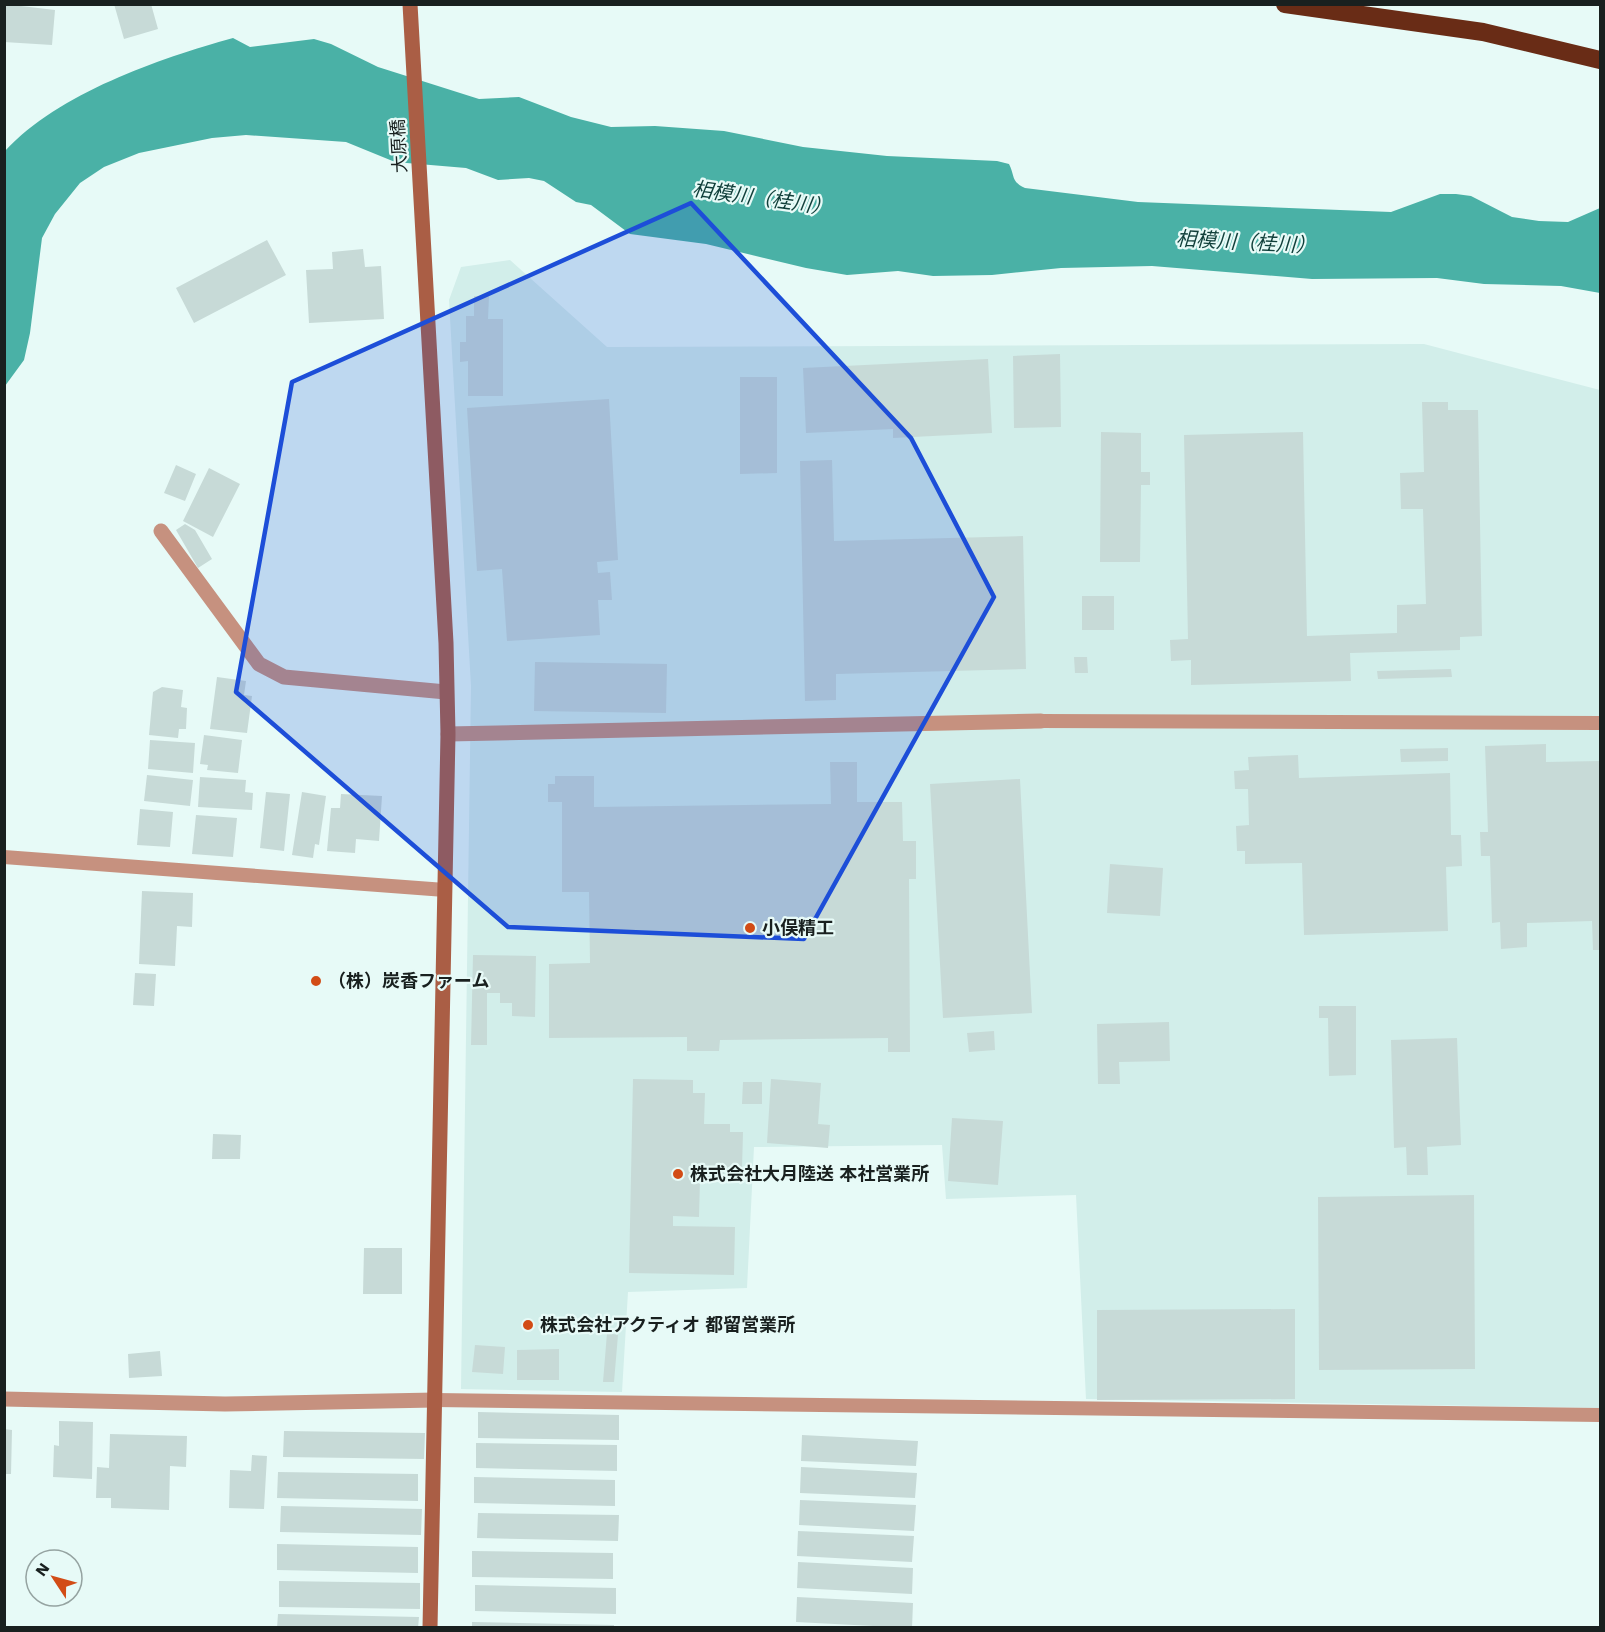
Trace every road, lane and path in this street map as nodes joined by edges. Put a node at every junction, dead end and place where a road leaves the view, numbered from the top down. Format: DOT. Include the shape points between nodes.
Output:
graph roads {
  1 [pos="410,4"];
  2 [pos="1285,4"];
  3 [pos="1600,60"];
  4 [pos="161,531"];
  5 [pos="446,692"];
  6 [pos="1041,721"];
  7 [pos="1600,723"];
  8 [pos="448,734"];
  9 [pos="4,857"];
  10 [pos="445,890"];
  11 [pos="4,1399"];
  12 [pos="435,1400"];
  13 [pos="1600,1415"];
  14 [pos="430,1628"];
  1 -- 5 [label="street, 大原橋"];
  2 -- 3 [label="highway" via="1483,32"];
  4 -- 5 [label="street" via="259,664 284,677"];
  5 -- 8 [label="street, 大原橋"];
  6 -- 7 [label="lane"];
  6 -- 8 [label="street"];
  8 -- 10 [label="street, 大原橋"];
  9 -- 10 [label="lane"];
  10 -- 12 [label="street, 大原橋"];
  11 -- 12 [label="street" via="225,1404"];
  12 -- 13 [label="lane"];
  12 -- 14 [label="street, 大原橋"];
}
